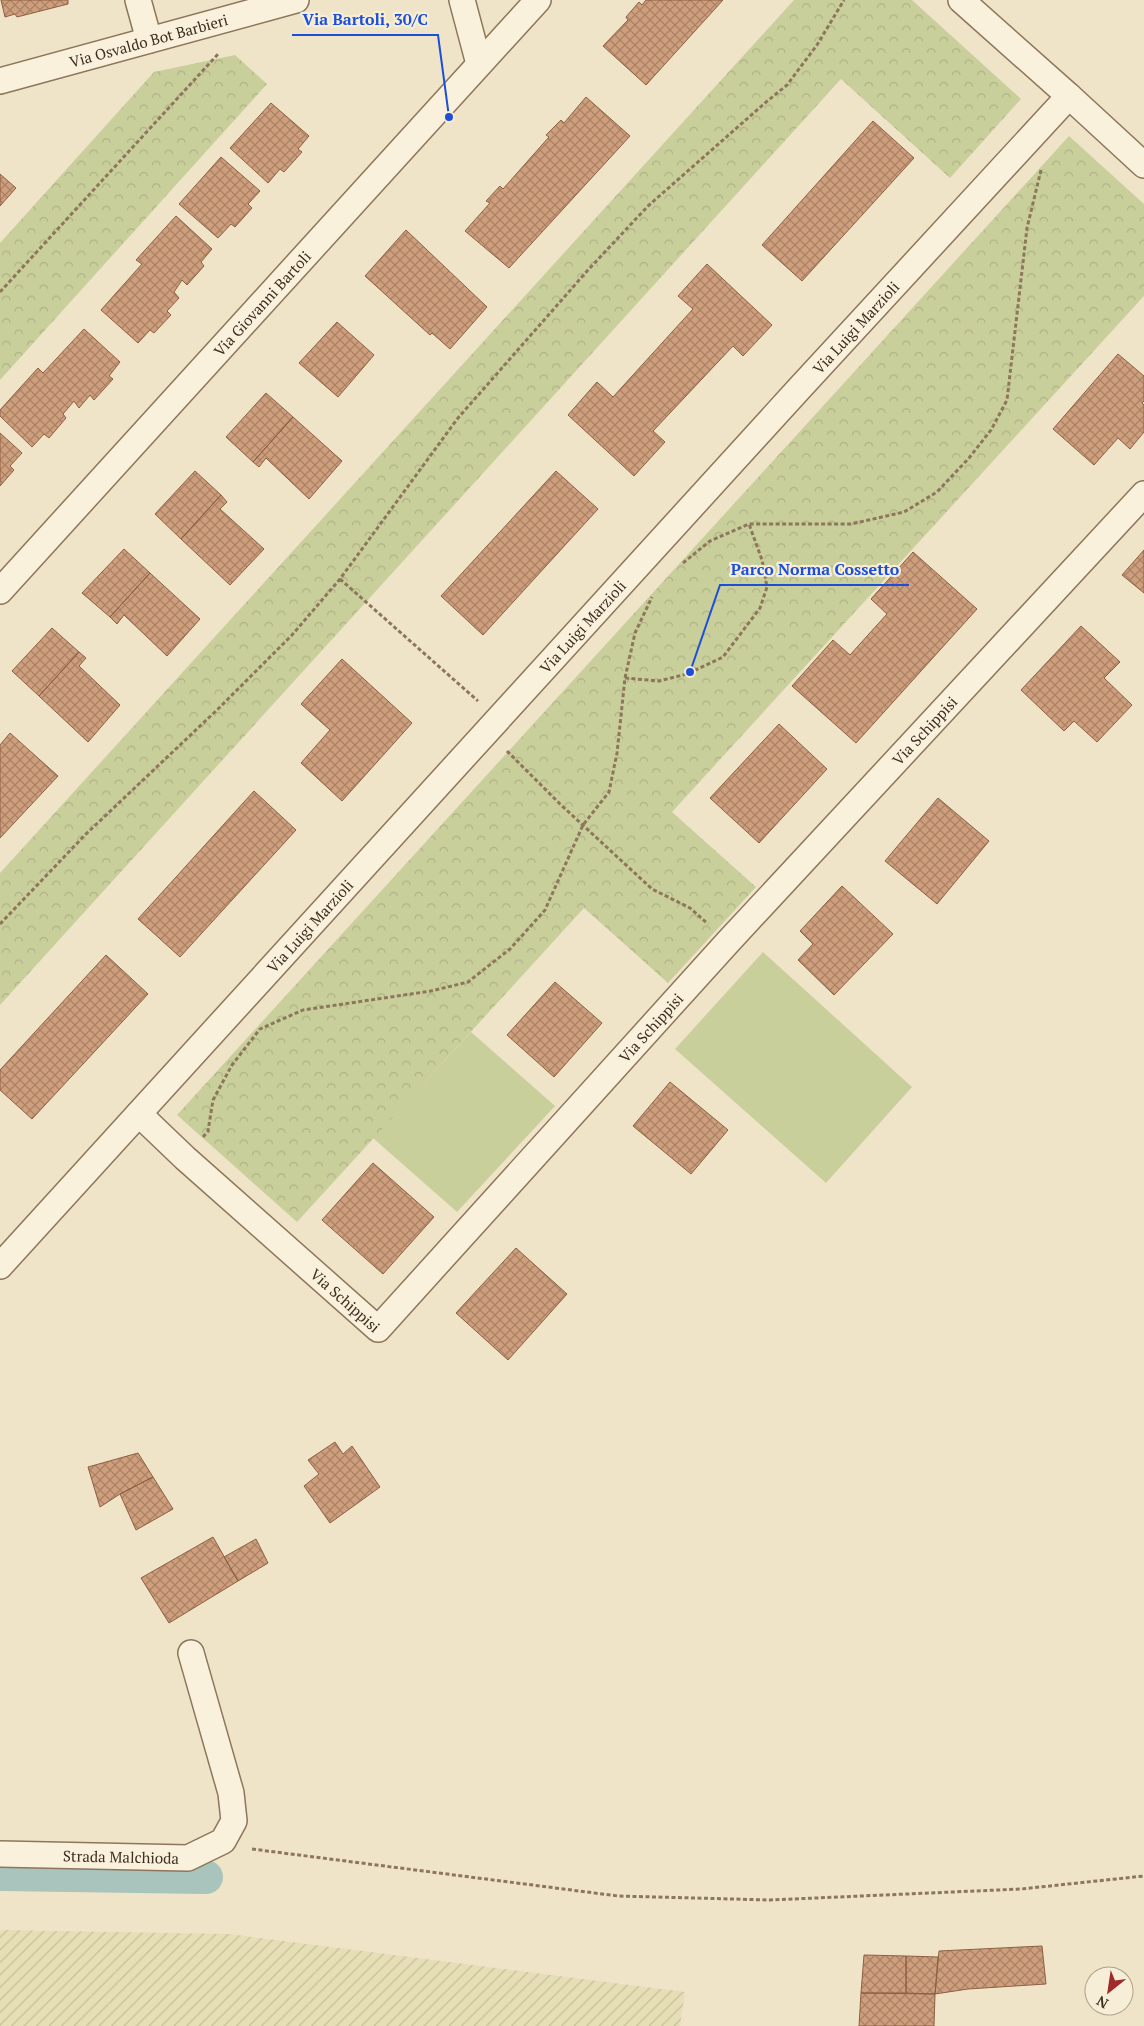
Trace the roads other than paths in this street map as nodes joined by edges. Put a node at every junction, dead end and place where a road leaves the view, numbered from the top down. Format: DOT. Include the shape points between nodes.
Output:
graph roads {
  1 [pos="138,0"];
  2 [pos="296,0"];
  3 [pos="462,0"];
  4 [pos="538,0"];
  5 [pos="961,0"];
  6 [pos="148,40"];
  7 [pos="479,64"];
  8 [pos="0,81"];
  9 [pos="1069,96"];
  10 [pos="1144,165"];
  11 [pos="1144,494"];
  12 [pos="0,591"];
  13 [pos="139,1114"];
  14 [pos="0,1266"];
  15 [pos="191,1653"];
  16 [pos="0,1854"];
  1 -- 6 [label="street"];
  2 -- 6 [label="street, Via Osvaldo Bot Barbieri"];
  3 -- 7 [label="street"];
  4 -- 7 [label="street, Via Giovanni Bartoli"];
  5 -- 9 [label="street"];
  6 -- 8 [label="street, Via Osvaldo Bot Barbieri"];
  7 -- 12 [label="street, Via Giovanni Bartoli"];
  9 -- 10 [label="street"];
  9 -- 13 [label="street, Via Luigi Marzioli"];
  11 -- 13 [label="street, Via Schippisi" via="728,942 378,1330"];
  13 -- 14 [label="street, Via Luigi Marzioli"];
  15 -- 16 [label="street, Strada Malchioda" via="231,1793 234,1822 223,1841 188,1858"];
}
